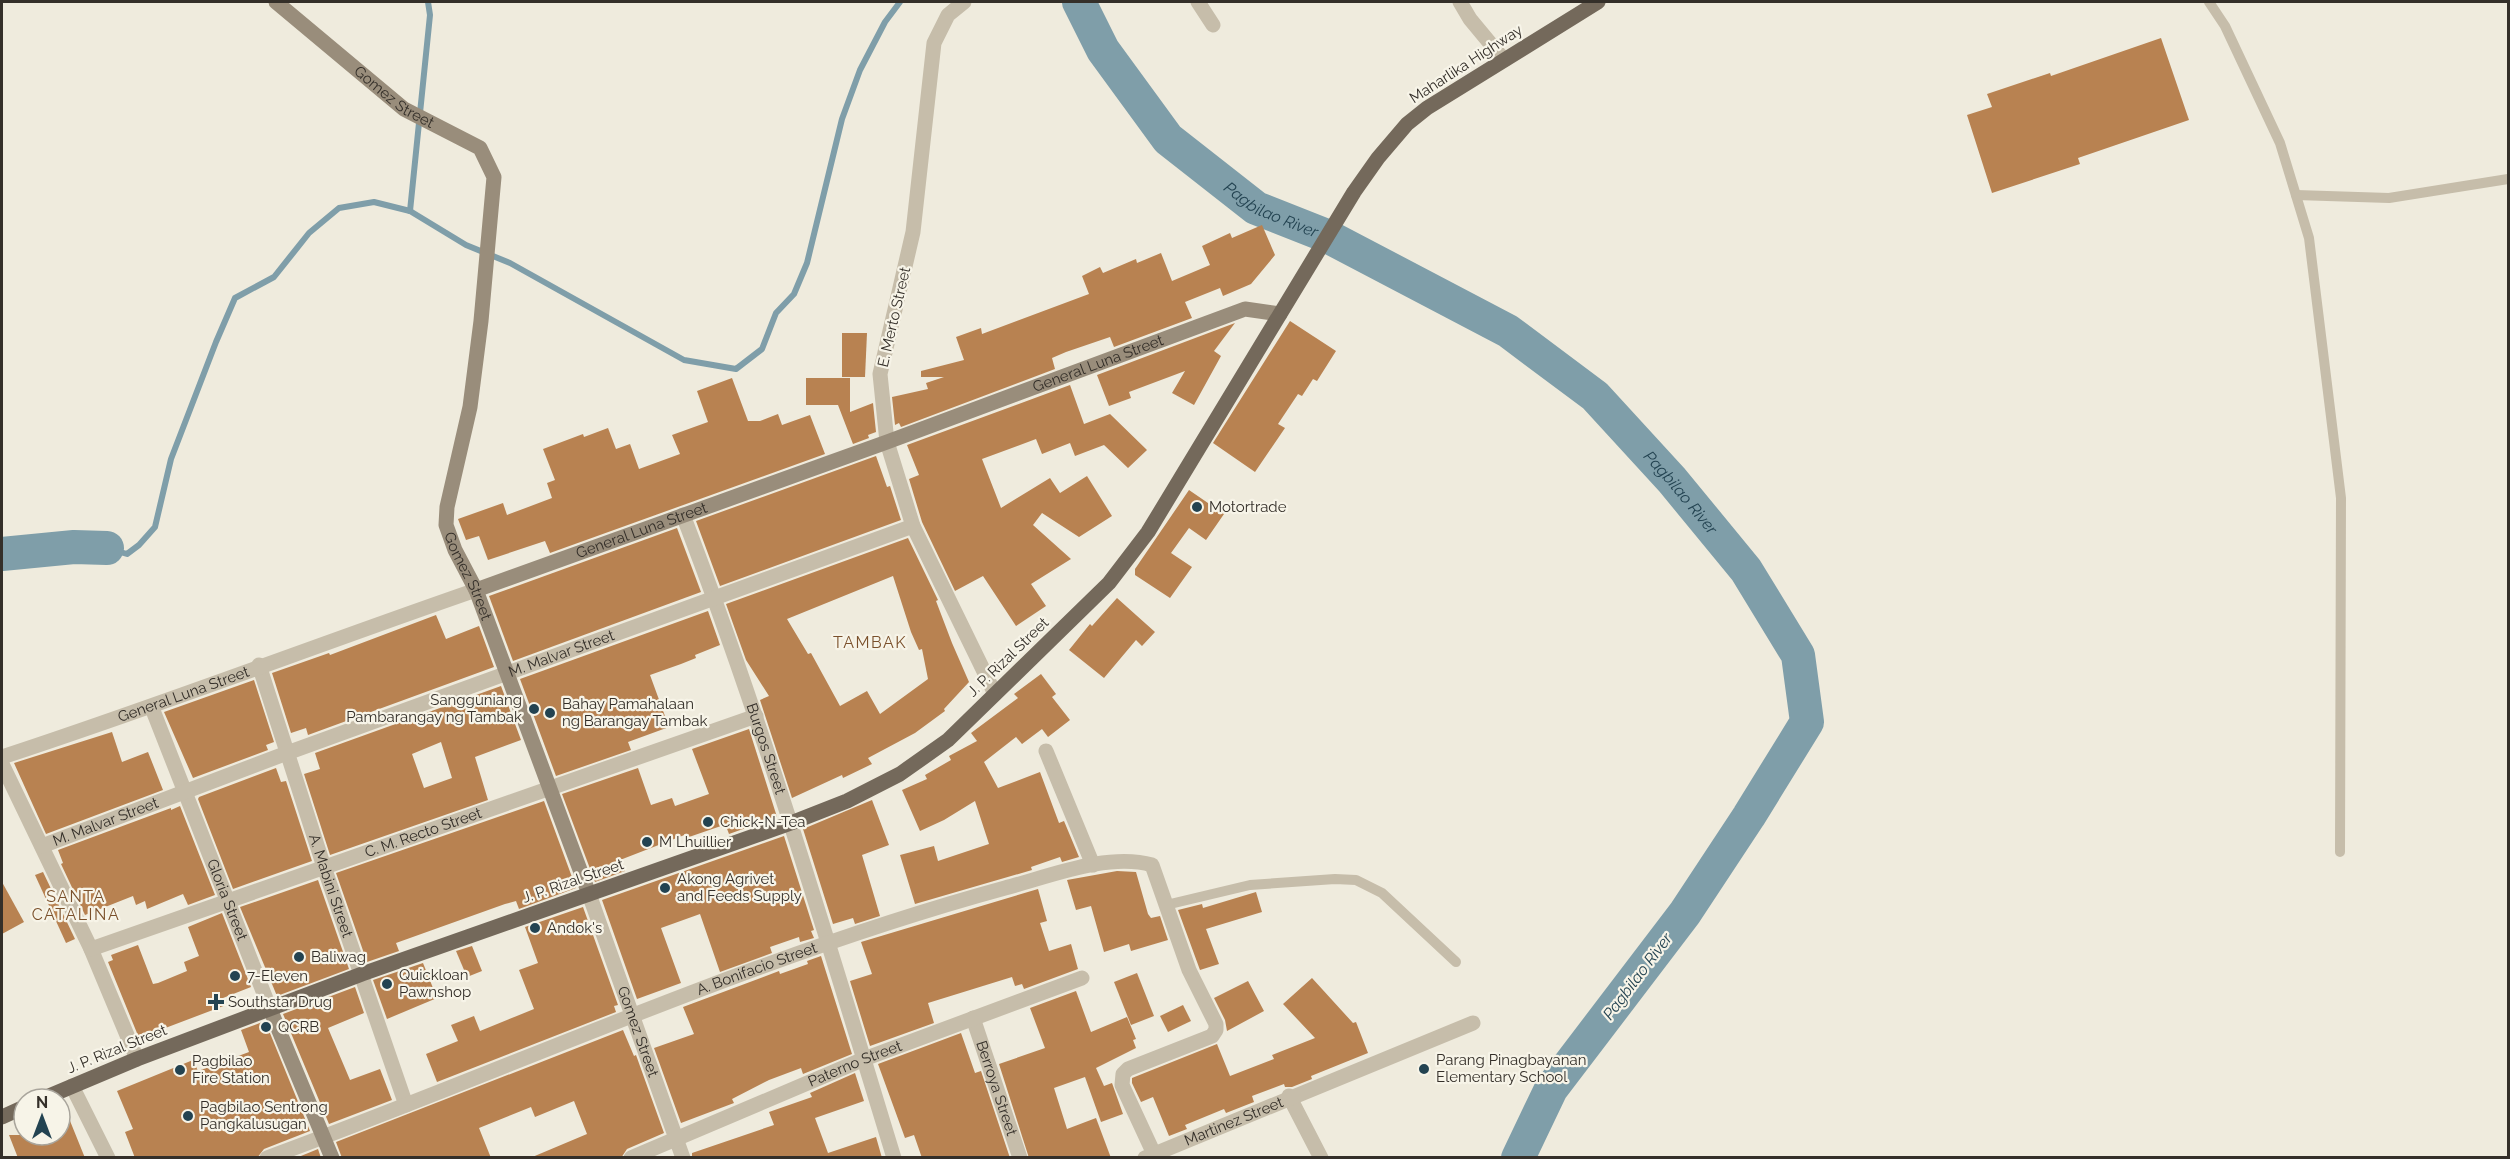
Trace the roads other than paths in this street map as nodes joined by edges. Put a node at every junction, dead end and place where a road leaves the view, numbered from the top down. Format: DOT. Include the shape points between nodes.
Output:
graph roads {
  1 [pos="276,2"];
  2 [pos="964,2"];
  3 [pos="1198,2"];
  4 [pos="1460,2"];
  5 [pos="1598,2"];
  6 [pos="2209,2"];
  7 [pos="1213,25"];
  8 [pos="1504,60"];
  9 [pos="2508,179"];
  10 [pos="2296,195"];
  11 [pos="1310,263"];
  12 [pos="1280,314"];
  13 [pos="887,442"];
  14 [pos="682,515"];
  15 [pos="913,526"];
  16 [pos="476,590"];
  17 [pos="714,598"];
  18 [pos="260,665"];
  19 [pos="506,676"];
  20 [pos="995,694"];
  21 [pos="152,708"];
  22 [pos="756,716"];
  23 [pos="1046,751"];
  24 [pos="287,753"];
  25 [pos="2,757"];
  26 [pos="2,764"];
  27 [pos="548,789"];
  28 [pos="185,792"];
  29 [pos="791,823"];
  30 [pos="42,846"];
  31 [pos="2340,852"];
  32 [pos="1093,865"];
  33 [pos="324,867"];
  34 [pos="589,894"];
  35 [pos="228,903"];
  36 [pos="1166,905"];
  37 [pos="830,942"];
  38 [pos="92,950"];
  39 [pos="1456,962"];
  40 [pos="362,974"];
  41 [pos="1082,978"];
  42 [pos="270,1009"];
  43 [pos="633,1015"];
  44 [pos="973,1018"];
  45 [pos="1473,1023"];
  46 [pos="137,1059"];
  47 [pos="864,1059"];
  48 [pos="72,1086"];
  49 [pos="1289,1096"];
  50 [pos="406,1105"];
  51 [pos="323,1137"];
  52 [pos="676,1138"];
  53 [pos="1150,1156"];
  54 [pos="108,1158"];
  55 [pos="267,1158"];
  56 [pos="332,1158"];
  57 [pos="631,1158"];
  58 [pos="683,1158"];
  59 [pos="894,1158"];
  60 [pos="1020,1158"];
  61 [pos="1321,1158"];
  1 -- 16 [label="street, Gomez Street" via="404,109 480,148 494,177 470,407 446,525"];
  2 -- 13 [label="street, E. Merto Street" via="948,15 934,43 913,232 880,374"];
  3 -- 7 [label="street"];
  4 -- 8 [label="street"];
  5 -- 8 [label="main road, Maharlika Highway"];
  6 -- 10 [label="lane" via="2280,143"];
  8 -- 11 [label="main road, Maharlika Highway" via="1407,124 1354,192"];
  9 -- 10 [label="lane" via="2389,198"];
  10 -- 31 [label="lane" via="2309,238 2341,498"];
  11 -- 12 [label="main road, J. P. Rizal Street"];
  12 -- 13 [label="street, General Luna Street" via="1245,309"];
  12 -- 20 [label="main road, J. P. Rizal Street" via="1148,532 1109,583"];
  13 -- 14 [label="street, General Luna Street"];
  13 -- 15 [label="street, E. Merto Street"];
  14 -- 16 [label="street, General Luna Street"];
  14 -- 17 [label="street, Burgos Street"];
  15 -- 17 [label="street, M. Malvar Street"];
  15 -- 20 [label="street, E. Merto Street"];
  16 -- 18 [label="street, General Luna Street"];
  16 -- 19 [label="street, Gomez Street"];
  17 -- 19 [label="street, M. Malvar Street"];
  17 -- 22 [label="street, Burgos Street"];
  18 -- 21 [label="street, General Luna Street"];
  18 -- 24 [label="street, A. Mabini Street"];
  19 -- 24 [label="street, M. Malvar Street"];
  19 -- 27 [label="street, Gomez Street"];
  20 -- 29 [label="main road, J. P. Rizal Street" via="948,740 900,774"];
  21 -- 25 [label="street, General Luna Street"];
  21 -- 28 [label="street, Gloria Street"];
  22 -- 27 [label="street, C. M. Recto Street"];
  22 -- 29 [label="street, Burgos Street"];
  23 -- 32 [label="street"];
  24 -- 28 [label="street, M. Malvar Street"];
  24 -- 33 [label="street, A. Mabini Street"];
  26 -- 30 [label="street"];
  27 -- 33 [label="street, C. M. Recto Street"];
  27 -- 34 [label="street, Gomez Street"];
  28 -- 30 [label="street, M. Malvar Street"];
  28 -- 35 [label="street, Gloria Street"];
  29 -- 34 [label="main road, J. P. Rizal Street"];
  29 -- 37 [label="street, Burgos Street"];
  30 -- 38 [label="street"];
  32 -- 36 [label="street, A. Bonifacio Street" via="1135,860 1152,865"];
  32 -- 37 [label="street, A. Bonifacio Street"];
  33 -- 35 [label="street, C. M. Recto Street"];
  33 -- 40 [label="street, A. Mabini Street"];
  34 -- 40 [label="main road, J. P. Rizal Street"];
  34 -- 43 [label="street, Gomez Street"];
  35 -- 38 [label="street, C. M. Recto Street"];
  35 -- 42 [label="street, Gloria Street"];
  36 -- 39 [label="lane" via="1250,885 1356,880 1382,893"];
  36 -- 53 [label="street, A. Bonifacio Street" via="1216,1030 1212,1036 1123,1074 1122,1085"];
  37 -- 43 [label="street, A. Bonifacio Street"];
  37 -- 47 [label="street, Burgos Street"];
  38 -- 46 [label="street"];
  40 -- 42 [label="main road, J. P. Rizal Street"];
  40 -- 50 [label="street, A. Mabini Street"];
  41 -- 44 [label="street, Paterno Street"];
  42 -- 46 [label="main road, J. P. Rizal Street"];
  42 -- 51 [label="street, Gloria Street"];
  43 -- 50 [label="street, A. Bonifacio Street"];
  43 -- 52 [label="street, Gomez Street"];
  44 -- 47 [label="street, Paterno Street"];
  44 -- 60 [label="street, Berroya Street"];
  45 -- 49 [label="street, Martinez Street"];
  46 -- 48 [label="main road, J. P. Rizal Street"];
  47 -- 52 [label="street, Paterno Street"];
  47 -- 59 [label="street, Burgos Street"];
  48 -- 54 [label="street"];
  49 -- 53 [label="street, Martinez Street"];
  49 -- 61 [label="street"];
  50 -- 51 [label="street, A. Bonifacio Street"];
  51 -- 55 [label="street, A. Bonifacio Street"];
  51 -- 56 [label="street, Gloria Street"];
  52 -- 57 [label="street, Paterno Street"];
  52 -- 58 [label="street, Gomez Street"];
}
